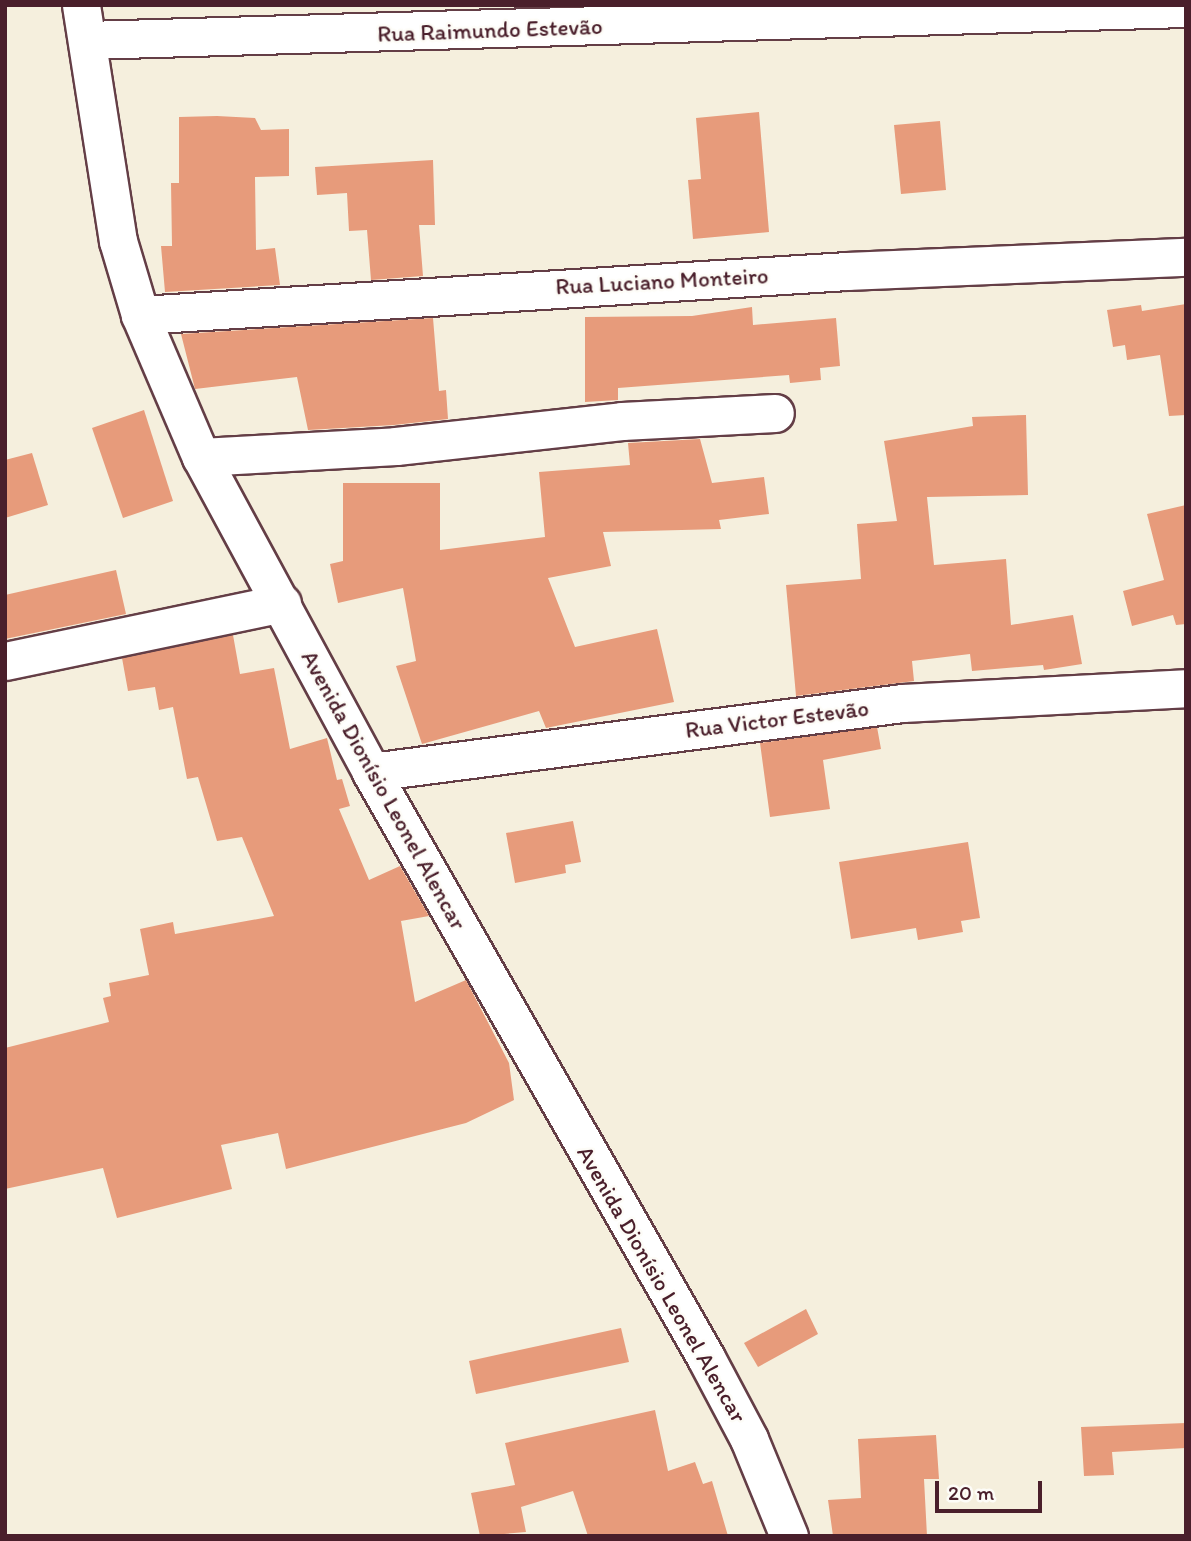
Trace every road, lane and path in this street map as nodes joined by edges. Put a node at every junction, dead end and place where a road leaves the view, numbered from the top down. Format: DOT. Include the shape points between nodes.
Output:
graph roads {
  1 [pos="1186,8"];
  2 [pos="84,23"];
  3 [pos="1186,257"];
  4 [pos="140,315"];
  5 [pos="775,413"];
  6 [pos="201,457"];
  7 [pos="282,603"];
  8 [pos="5,661"];
  9 [pos="1186,688"];
  10 [pos="371,772"];
  11 [pos="789,1536"];
  1 -- 2 [label="street, Rua Raimundo Estevão"];
  2 -- 4 [label="street, Avenida Dionísio Leonel Alencar" via="118,241"];
  3 -- 4 [label="street, Rua Luciano Monteiro" via="847,271"];
  4 -- 6 [label="street, Avenida Dionísio Leonel Alencar"];
  5 -- 6 [label="street" via="622,421 396,446"];
  6 -- 7 [label="street, Avenida Dionísio Leonel Alencar"];
  7 -- 8 [label="street"];
  7 -- 10 [label="street, Avenida Dionísio Leonel Alencar"];
  9 -- 10 [label="street, Rua Victor Estevão" via="902,703"];
  10 -- 11 [label="street, Avenida Dionísio Leonel Alencar" via="706,1358 749,1439"];
}
